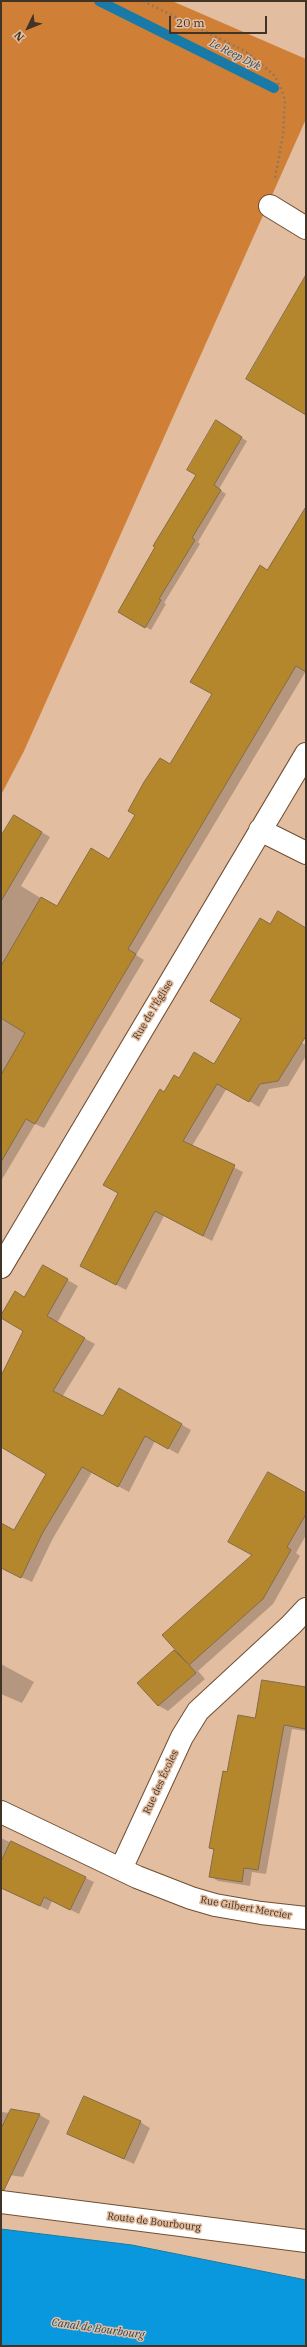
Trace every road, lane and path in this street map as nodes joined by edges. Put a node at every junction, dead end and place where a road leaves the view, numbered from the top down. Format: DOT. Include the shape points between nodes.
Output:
graph roads {
  1 [pos="143,1"];
  2 [pos="270,206"];
  3 [pos="306,228"];
  4 [pos="306,754"];
  5 [pos="260,830"];
  6 [pos="306,853"];
  7 [pos="1,1266"];
  8 [pos="306,1609"];
  9 [pos="1,1812"];
  10 [pos="120,1869"];
  11 [pos="306,1918"];
  12 [pos="1,2202"];
  13 [pos="306,2241"];
  1 -- 2 [label="path" via="245,52 262,63 280,86 285,100 284,114"];
  2 -- 3 [label="street"];
  4 -- 5 [label="street, Rue de l'Église"];
  5 -- 6 [label="street"];
  5 -- 7 [label="street, Rue de l'Église"];
  8 -- 10 [label="street, Rue des Écoles" via="198,1711 182,1737"];
  9 -- 10 [label="street"];
  10 -- 11 [label="street, Rue Gilbert Mercier" via="173,1892 215,1905"];
  12 -- 13 [label="street, Route de Bourbourg"];
}
